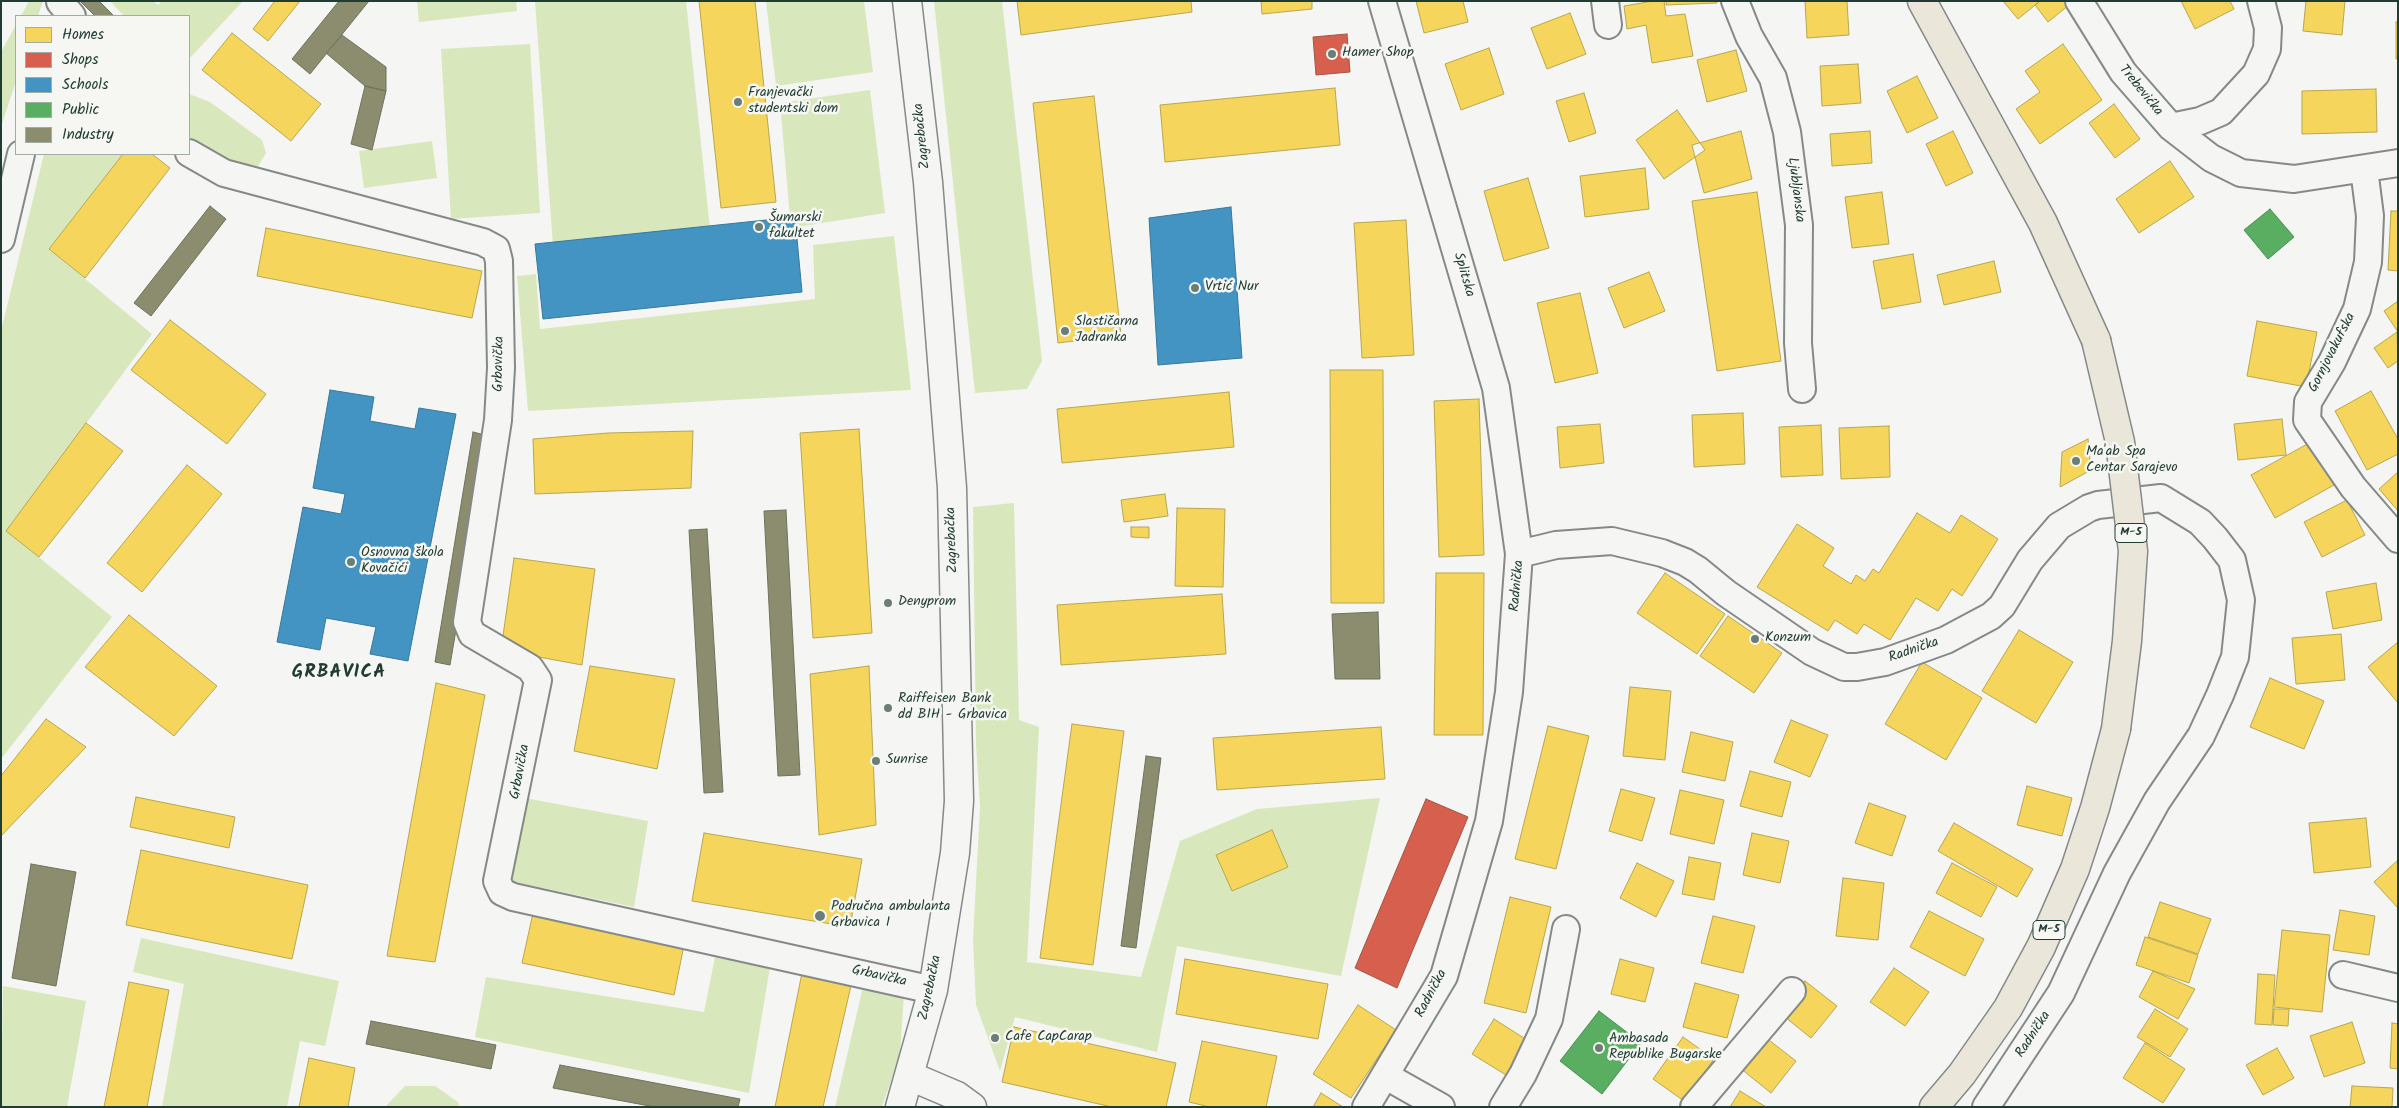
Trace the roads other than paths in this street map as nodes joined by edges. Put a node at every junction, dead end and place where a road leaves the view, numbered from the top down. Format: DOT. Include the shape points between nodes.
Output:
graph roads {
  1 [pos="907,1"];
  2 [pos="1382,1"];
  3 [pos="1735,1"];
  4 [pos="1922,1"];
  5 [pos="2079,1"];
  6 [pos="2260,1"];
  7 [pos="60,2"];
  8 [pos="56,15"];
  9 [pos="71,15"];
  10 [pos="2171,127"];
  11 [pos="190,154"];
  12 [pos="21,155"];
  13 [pos="2398,163"];
  14 [pos="2364,169"];
  15 [pos="1,239"];
  16 [pos="1802,389"];
  17 [pos="2398,538"];
  18 [pos="1519,554"];
  19 [pos="1566,929"];
  20 [pos="2343,975"];
  21 [pos="2398,988"];
  22 [pos="933,990"];
  23 [pos="1792,991"];
  24 [pos="910,1076"];
  25 [pos="1386,1076"];
  26 [pos="900,1107"];
  27 [pos="972,1107"];
  28 [pos="1366,1107"];
  29 [pos="1441,1107"];
  30 [pos="1503,1107"];
  31 [pos="1694,1107"];
  32 [pos="1934,1107"];
  33 [pos="1986,1107"];
  1 -- 22 [label="main road, Zagrebačka" via="928,182 952,488 958,706 959,801 955,853"];
  2 -- 18 [label="street, Splitska" via="1496,388"];
  3 -- 16 [label="street, Ljubljanska" via="1749,36 1773,78 1787,132 1800,225 1798,343"];
  4 -- 32 [label="main road, M-5, bridge" via="2043,223 2096,340 2120,442 2133,551 2127,641 2116,729 2074,869 2041,947 2008,1008 1962,1074"];
  5 -- 10 [label="street, Trebevićka" via="2123,72"];
  6 -- 10 [label="street, Trebevićka" via="2268,28 2268,50 2256,74 2221,112"];
  7 -- 8 [label="street"];
  7 -- 9 [label="street"];
  10 -- 14 [label="street" via="2211,158 2241,173 2294,179"];
  11 -- 22 [label="street, Grbavička" via="224,173 483,242 496,249 499,261 498,420 467,622 472,634 530,668 538,680 497,881 502,892"];
  12 -- 15 [label="street"];
  13 -- 14 [label="street"];
  14 -- 17 [label="street, Gornjovakufska" via="2370,216 2368,262 2356,309 2332,362 2308,402 2307,420 2353,487"];
  18 -- 25 [label="street, Radnička" via="1509,692 1489,821 1444,976"];
  18 -- 33 [label="street, Radnička" via="1556,545 1612,541 1662,553 1698,570 1819,656 1844,667 1857,667 1885,662 1946,640 1991,616 2002,606 2030,560 2059,526 2089,508 2161,498 2200,522 2215,538 2232,560 2241,600 2235,657 2220,695 2201,736 2157,801 2118,872 2061,993"];
  19 -- 30 [label="street" via="1549,1019"];
  20 -- 21 [label="street"];
  22 -- 24 [label="main road, Zagrebačka"];
  23 -- 31 [label="street"];
  24 -- 26 [label="main road"];
  24 -- 27 [label="main road" via="957,1096"];
  25 -- 28 [label="street, Radnička"];
  25 -- 29 [label="street"];
}
